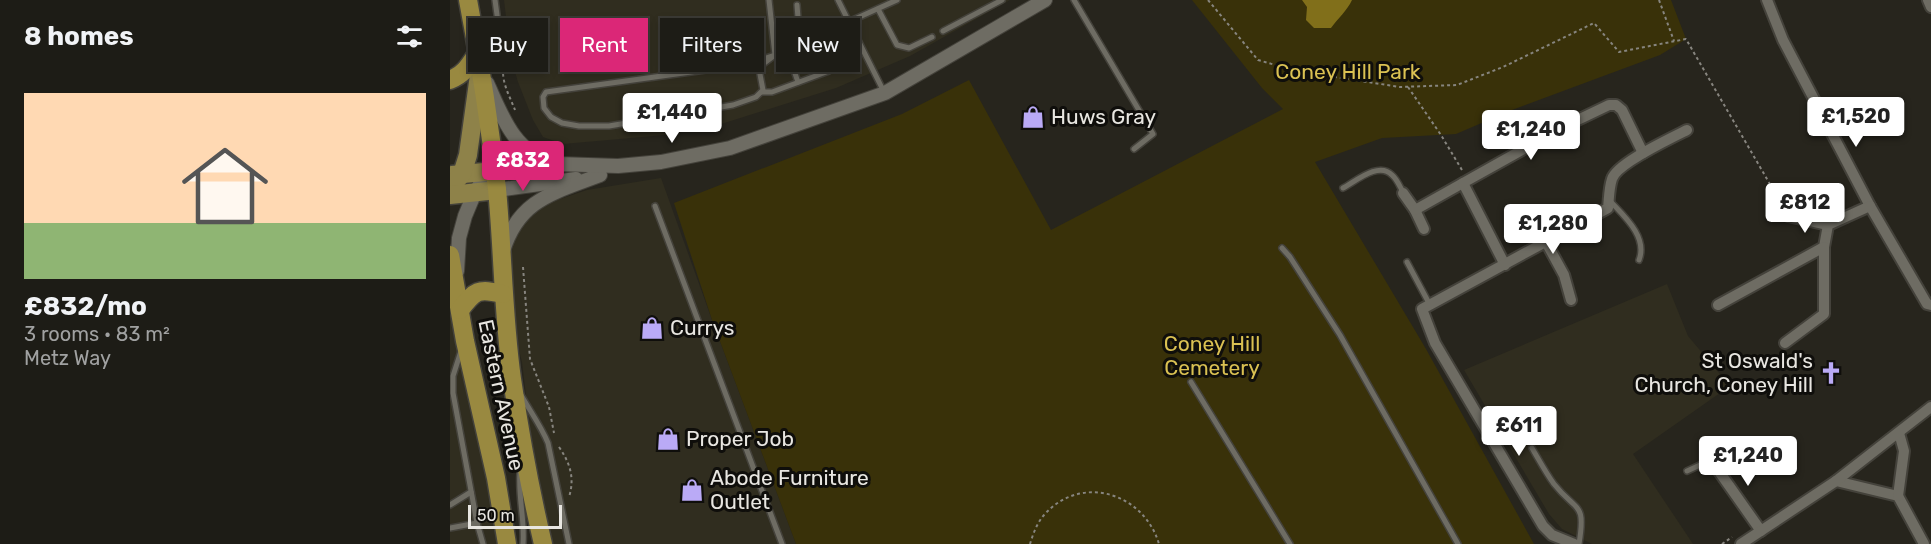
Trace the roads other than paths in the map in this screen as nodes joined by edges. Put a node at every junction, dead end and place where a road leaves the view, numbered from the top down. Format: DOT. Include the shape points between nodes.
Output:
graph roads {
  1 [pos="468,0"];
  2 [pos="495,0"];
  3 [pos="769,0"];
  4 [pos="838,0"];
  5 [pos="897,0"];
  6 [pos="1002,0"];
  7 [pos="1046,0"];
  8 [pos="1074,0"];
  9 [pos="1767,0"];
  10 [pos="1928,0"];
  11 [pos="797,5"];
  12 [pos="1931,7"];
  13 [pos="878,9"];
  14 [pos="471,18"];
  15 [pos="497,18"];
  16 [pos="798,18"];
  17 [pos="848,18"];
  18 [pos="857,18"];
  19 [pos="943,31"];
  20 [pos="932,37"];
  21 [pos="860,42"];
  22 [pos="775,55"];
  23 [pos="468,68"];
  24 [pos="478,72"];
  25 [pos="481,72"];
  26 [pos="484,72"];
  27 [pos="794,72"];
  28 [pos="826,72"];
  29 [pos="450,80"];
  30 [pos="798,82"];
  31 [pos="762,92"];
  32 [pos="885,93"];
  33 [pos="1687,130"];
  34 [pos="1134,149"];
  35 [pos="1643,153"];
  36 [pos="558,164"];
  37 [pos="618,166"];
  38 [pos="495,171"];
  39 [pos="456,175"];
  40 [pos="600,175"];
  41 [pos="1465,182"];
  42 [pos="450,188"];
  43 [pos="1343,188"];
  44 [pos="497,190"];
  45 [pos="475,192"];
  46 [pos="1403,193"];
  47 [pos="450,195"];
  48 [pos="1609,200"];
  49 [pos="655,206"];
  50 [pos="1870,206"];
  51 [pos="1415,210"];
  52 [pos="1788,216"];
  53 [pos="1828,225"];
  54 [pos="1424,229"];
  55 [pos="1546,242"];
  56 [pos="1824,247"];
  57 [pos="1282,248"];
  58 [pos="450,255"];
  59 [pos="1639,260"];
  60 [pos="501,262"];
  61 [pos="1407,262"];
  62 [pos="1505,265"];
  63 [pos="503,294"];
  64 [pos="456,296"];
  65 [pos="1571,300"];
  66 [pos="1718,304"];
  67 [pos="1929,304"];
  68 [pos="1430,305"];
  69 [pos="465,341"];
  70 [pos="1785,343"];
  71 [pos="512,378"];
  72 [pos="1191,382"];
  73 [pos="451,393"];
  74 [pos="1931,407"];
  75 [pos="1899,433"];
  76 [pos="1532,448"];
  77 [pos="524,450"];
  78 [pos="1715,455"];
  79 [pos="1686,471"];
  80 [pos="1836,481"];
  81 [pos="471,492"];
  82 [pos="1898,496"];
  83 [pos="450,505"];
  84 [pos="477,523"];
  85 [pos="450,528"];
  86 [pos="1761,531"];
  87 [pos="483,544"];
  88 [pos="507,544"];
  89 [pos="523,544"];
  90 [pos="543,544"];
  91 [pos="569,544"];
  92 [pos="782,544"];
  93 [pos="1290,544"];
  94 [pos="1458,544"];
  95 [pos="1574,544"];
  96 [pos="1579,544"];
  97 [pos="1741,544"];
  98 [pos="1924,544"];
  1 -- 14 [label="highway, Eastern Avenue"];
  2 -- 15 [label="lane"];
  3 -- 22 [label="lane"];
  4 -- 17 [label="lane"];
  5 -- 13 [label="lane"];
  6 -- 19 [label="lane"];
  7 -- 32 [label="street"];
  8 -- 34 [label="lane" via="1153,134"];
  9 -- 50 [label="street" via="1783,40"];
  10 -- 12 [label="street"];
  11 -- 16 [label="lane"];
  13 -- 18 [label="lane"];
  13 -- 20 [label="lane" via="897,45 909,48"];
  21 -- 32 [label="lane"];
  22 -- 31 [label="lane" via="759,69"];
  22 -- 31 [label="lane" via="720,68 546,93 543,97 544,108 562,123 609,126 733,105"];
  23 -- 29 [label="highway"];
  24 -- 39 [label="main road" via="468,155"];
  25 -- 38 [label="highway, Eastern Avenue"];
  26 -- 36 [label="street" via="513,136 530,153"];
  27 -- 30 [label="lane"];
  28 -- 30 [label="lane"];
  30 -- 31 [label="lane"];
  32 -- 37 [label="street" via="730,148"];
  33 -- 35 [label="street"];
  35 -- 41 [label="street" via="1622,110 1609,105"];
  35 -- 48 [label="street" via="1612,177"];
  36 -- 37 [label="street"];
  36 -- 38 [label="street"];
  37 -- 40 [label="street"];
  38 -- 39 [label="main road"];
  38 -- 44 [label="highway, Eastern Avenue"];
  38 -- 45 [label="street"];
  39 -- 42 [label="main road"];
  40 -- 44 [label="street"];
  40 -- 60 [label="street" via="544,197 525,211 509,235"];
  41 -- 51 [label="street"];
  41 -- 62 [label="street"];
  43 -- 46 [label="lane" via="1377,169 1392,174"];
  44 -- 45 [label="main road"];
  44 -- 60 [label="highway, Eastern Avenue"];
  45 -- 47 [label="main road"];
  45 -- 64 [label="street" via="459,238"];
  46 -- 51 [label="street"];
  48 -- 55 [label="street" via="1608,208"];
  48 -- 59 [label="lane" via="1636,233 1642,253"];
  49 -- 92 [label="lane"];
  50 -- 53 [label="street"];
  50 -- 67 [label="street"];
  51 -- 54 [label="street"];
  52 -- 53 [label="street"];
  53 -- 56 [label="street"];
  55 -- 62 [label="street"];
  55 -- 65 [label="street" via="1564,275"];
  56 -- 66 [label="street"];
  56 -- 70 [label="street" via="1824,314"];
  57 -- 94 [label="lane" via="1340,335"];
  58 -- 64 [label="highway, Eastern Avenue"];
  60 -- 63 [label="highway, Eastern Avenue"];
  61 -- 68 [label="lane"];
  62 -- 68 [label="street"];
  63 -- 64 [label="highway" via="487,290"];
  63 -- 71 [label="highway, Eastern Avenue"];
  64 -- 69 [label="highway, Eastern Avenue"];
  68 -- 95 [label="street" via="1422,309 1435,344 1543,526 1552,535"];
  69 -- 73 [label="lane"];
  69 -- 88 [label="highway, Eastern Avenue"];
  71 -- 77 [label="highway, Eastern Avenue"];
  71 -- 91 [label="lane, Eastern Avenue" via="548,442"];
  72 -- 93 [label="lane"];
  73 -- 81 [label="lane"];
  74 -- 75 [label="street"];
  75 -- 80 [label="street"];
  75 -- 82 [label="street" via="1904,451"];
  76 -- 96 [label="lane" via="1554,484 1577,507 1582,524"];
  77 -- 89 [label="lane" via="520,476"];
  77 -- 90 [label="highway, Eastern Avenue"];
  78 -- 79 [label="lane"];
  78 -- 86 [label="street"];
  80 -- 82 [label="street"];
  80 -- 86 [label="street"];
  81 -- 83 [label="lane"];
  81 -- 84 [label="lane"];
  82 -- 98 [label="street"];
  84 -- 85 [label="lane"];
  84 -- 87 [label="lane"];
  86 -- 97 [label="street"];
}
